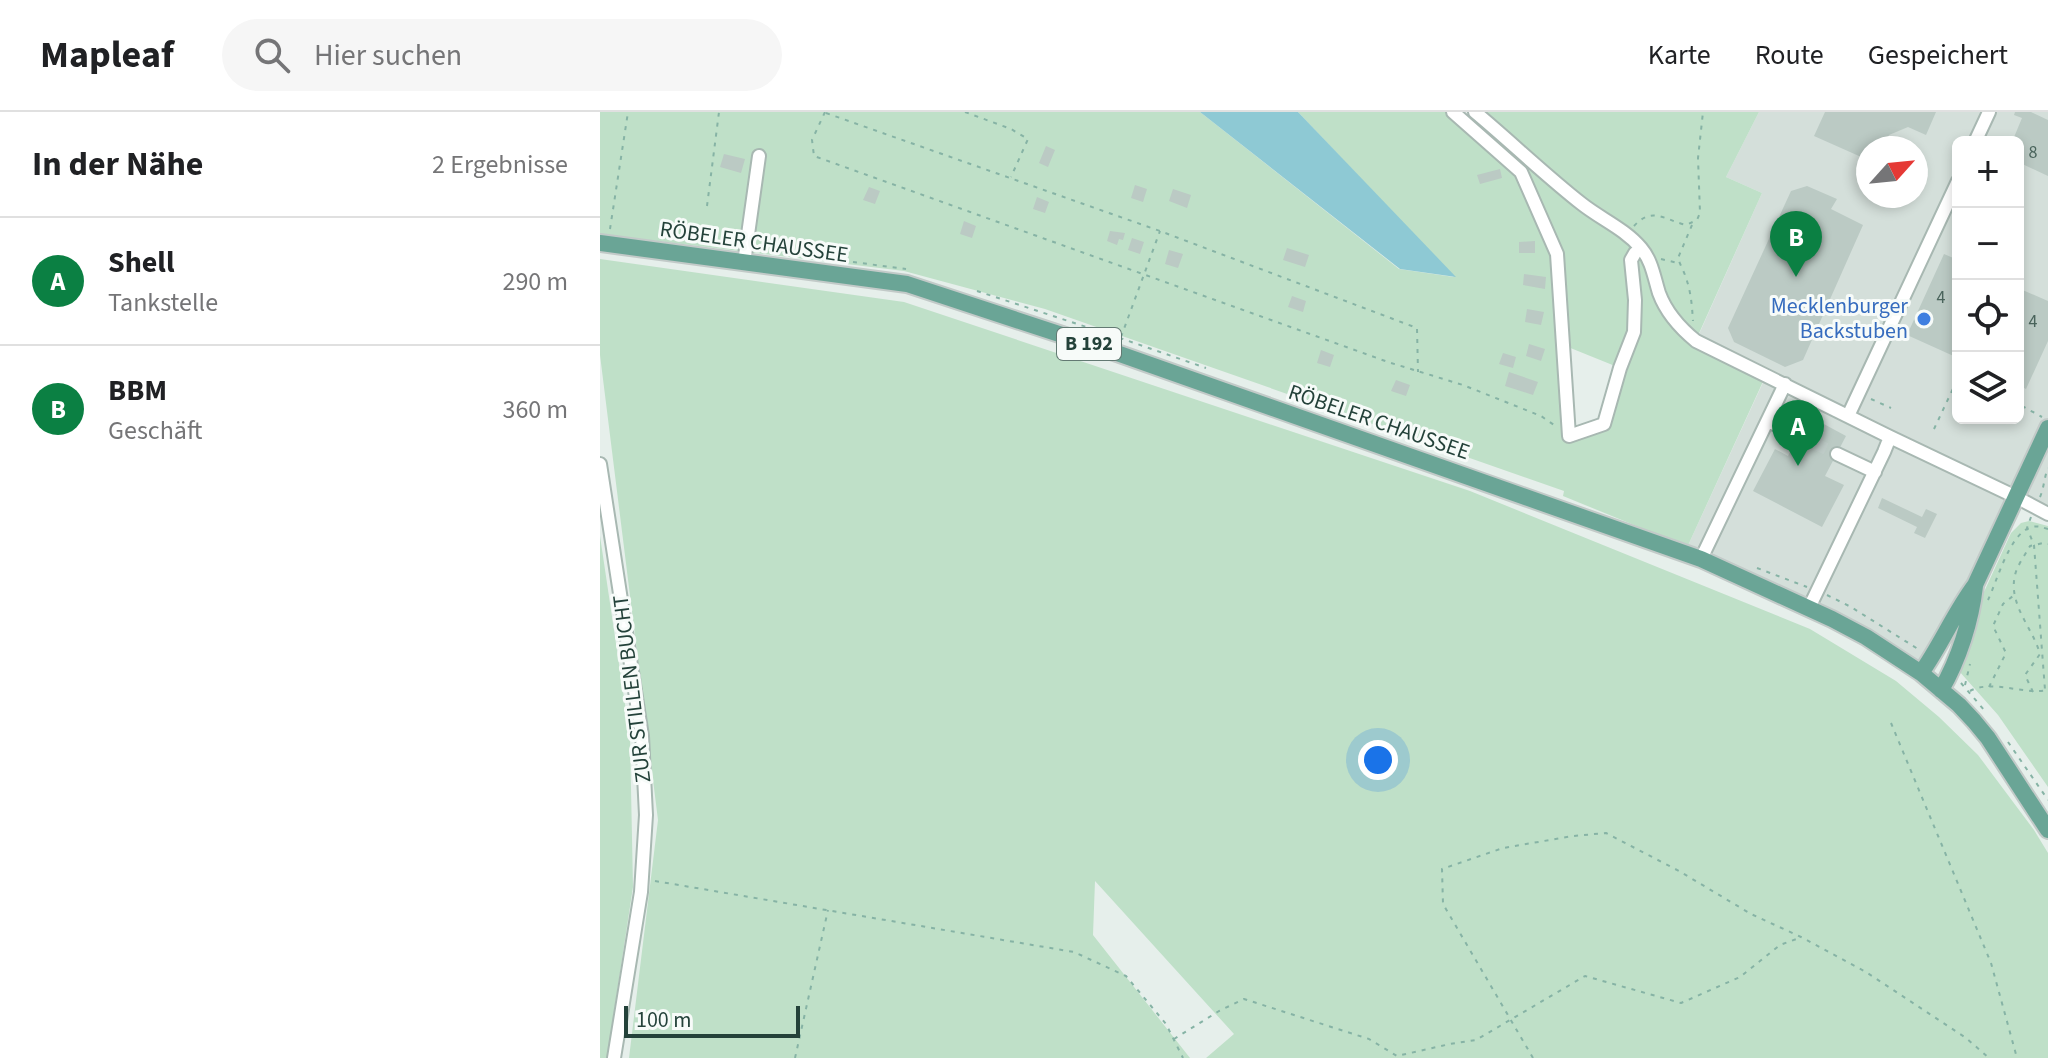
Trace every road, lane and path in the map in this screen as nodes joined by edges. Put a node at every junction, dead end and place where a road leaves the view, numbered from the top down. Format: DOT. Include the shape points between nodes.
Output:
graph roads {
  1 [pos="628,112"];
  2 [pos="719,112"];
  3 [pos="825,112"];
  4 [pos="965,112"];
  5 [pos="1453,112"];
  6 [pos="1475,112"];
  7 [pos="1703,112"];
  8 [pos="1989,112"];
  9 [pos="1978,136"];
  10 [pos="759,156"];
  11 [pos="1011,179"];
  12 [pos="1952,194"];
  13 [pos="707,206"];
  14 [pos="1692,224"];
  15 [pos="1160,231"];
  16 [pos="1629,236"];
  17 [pos="604,244"];
  18 [pos="1645,253"];
  19 [pos="744,263"];
  20 [pos="1679,263"];
  21 [pos="1143,275"];
  22 [pos="1691,337"];
  23 [pos="1114,352"];
  24 [pos="1418,372"];
  25 [pos="1785,384"];
  26 [pos="1952,391"];
  27 [pos="1859,394"];
  28 [pos="2024,407"];
  29 [pos="1891,408"];
  30 [pos="1848,416"];
  31 [pos="2048,420"];
  32 [pos="1768,421"];
  33 [pos="2048,428"];
  34 [pos="1934,429"];
  35 [pos="1569,436"];
  36 [pos="1799,436"];
  37 [pos="1890,437"];
  38 [pos="1837,454"];
  39 [pos="600,464"];
  40 [pos="2048,468"];
  41 [pos="1875,472"];
  42 [pos="2043,490"];
  43 [pos="2048,493"];
  44 [pos="2016,497"];
  45 [pos="2036,503"];
  46 [pos="2033,511"];
  47 [pos="2048,514"];
  48 [pos="2027,528"];
  49 [pos="2048,529"];
  50 [pos="2034,545"];
  51 [pos="2046,545"];
  52 [pos="1701,559"];
  53 [pos="1975,585"];
  54 [pos="2014,595"];
  55 [pos="1987,602"];
  56 [pos="1809,608"];
  57 [pos="1971,660"];
  58 [pos="1921,673"];
  59 [pos="1965,686"];
  60 [pos="1989,687"];
  61 [pos="1941,690"];
  62 [pos="2046,690"];
  63 [pos="1969,691"];
  64 [pos="2033,692"];
  65 [pos="1891,723"];
  66 [pos="2048,830"];
  67 [pos="642,879"];
  68 [pos="828,909"];
  69 [pos="1801,937"];
  70 [pos="1511,1020"];
  71 [pos="1174,1039"];
  72 [pos="614,1058"];
  73 [pos="795,1058"];
  74 [pos="1183,1058"];
  75 [pos="1533,1058"];
  76 [pos="1989,1058"];
  77 [pos="2017,1058"];
  1 -- 17 [label="path"];
  2 -- 13 [label="path"];
  3 -- 11 [label="path"];
  3 -- 21 [label="path" via="812,140 814,156"];
  4 -- 11 [label="path" via="1028,139"];
  5 -- 35 [label="street" via="1521,172 1557,254"];
  6 -- 16 [label="street" via="1582,204"];
  7 -- 14 [label="path" via="1700,213"];
  8 -- 9 [label="street"];
  10 -- 19 [label="street"];
  11 -- 15 [label="path"];
  12 -- 27 [label="street"];
  14 -- 16 [label="path" via="1652,215 1636,222"];
  14 -- 20 [label="path"];
  15 -- 21 [label="path"];
  15 -- 24 [label="path" via="1417,328"];
  16 -- 18 [label="street"];
  17 -- 19 [label="main road, RÖBELER CHAUSSEE / B 192"];
  18 -- 20 [label="path"];
  18 -- 22 [label="street" via="1668,310"];
  18 -- 35 [label="street" via="1635,253 1631,260 1634,332 1604,424"];
  19 -- 23 [label="main road, RÖBELER CHAUSSEE / B 192" via="907,284"];
  20 -- 22 [label="path" via="1692,301"];
  21 -- 23 [label="path"];
  21 -- 24 [label="path"];
  22 -- 25 [label="street"];
  23 -- 52 [label="main road, RÖBELER CHAUSSEE / B 192"];
  24 -- 35 [label="path" via="1541,416"];
  25 -- 30 [label="street"];
  25 -- 32 [label="street"];
  26 -- 34 [label="path"];
  27 -- 29 [label="path"];
  27 -- 30 [label="street"];
  28 -- 31 [label="path"];
  30 -- 37 [label="street"];
  32 -- 36 [label="street"];
  32 -- 52 [label="street"];
  33 -- 44 [label="main road"];
  37 -- 41 [label="street"];
  37 -- 44 [label="street"];
  38 -- 41 [label="street"];
  39 -- 67 [label="street, ZUR STILLEN BUCHT" via="642,736"];
  40 -- 42 [label="path"];
  41 -- 56 [label="street"];
  42 -- 43 [label="path"];
  42 -- 45 [label="path"];
  44 -- 47 [label="street"];
  44 -- 53 [label="main road"];
  46 -- 48 [label="path"];
  48 -- 49 [label="path"];
  48 -- 50 [label="path"];
  48 -- 55 [label="path" via="2010,549"];
  50 -- 51 [label="path"];
  50 -- 54 [label="path" via="2015,574"];
  50 -- 62 [label="path"];
  52 -- 56 [label="main road, RÖBELER CHAUSSEE / B 192"];
  53 -- 58 [label="main road"];
  53 -- 61 [label="main road" via="1973,609"];
  54 -- 60 [label="path" via="2003,604 1993,626 2006,653"];
  54 -- 64 [label="path" via="2040,654 2025,675"];
  56 -- 58 [label="main road, RÖBELER CHAUSSEE / B 192"];
  57 -- 59 [label="path"];
  58 -- 61 [label="main road, RÖBELER CHAUSSEE / B 192"];
  60 -- 63 [label="path"];
  60 -- 64 [label="path"];
  61 -- 66 [label="main road, RÖBELER CHAUSSEE / B 192" via="1988,738"];
  62 -- 64 [label="path"];
  65 -- 77 [label="path" via="1991,963"];
  67 -- 68 [label="path"];
  67 -- 72 [label="street, ZUR STILLEN BUCHT"];
  68 -- 71 [label="path" via="1074,952 1126,976"];
  68 -- 73 [label="path"];
  69 -- 70 [label="path" via="1780,945 1740,977 1681,1003 1585,976"];
  69 -- 70 [label="path" via="1606,833 1503,848 1442,869 1443,904"];
  69 -- 76 [label="path" via="1866,972"];
  70 -- 71 [label="path" via="1476,1040 1397,1056 1369,1039 1244,999"];
  70 -- 75 [label="path"];
  71 -- 74 [label="path"];
}
